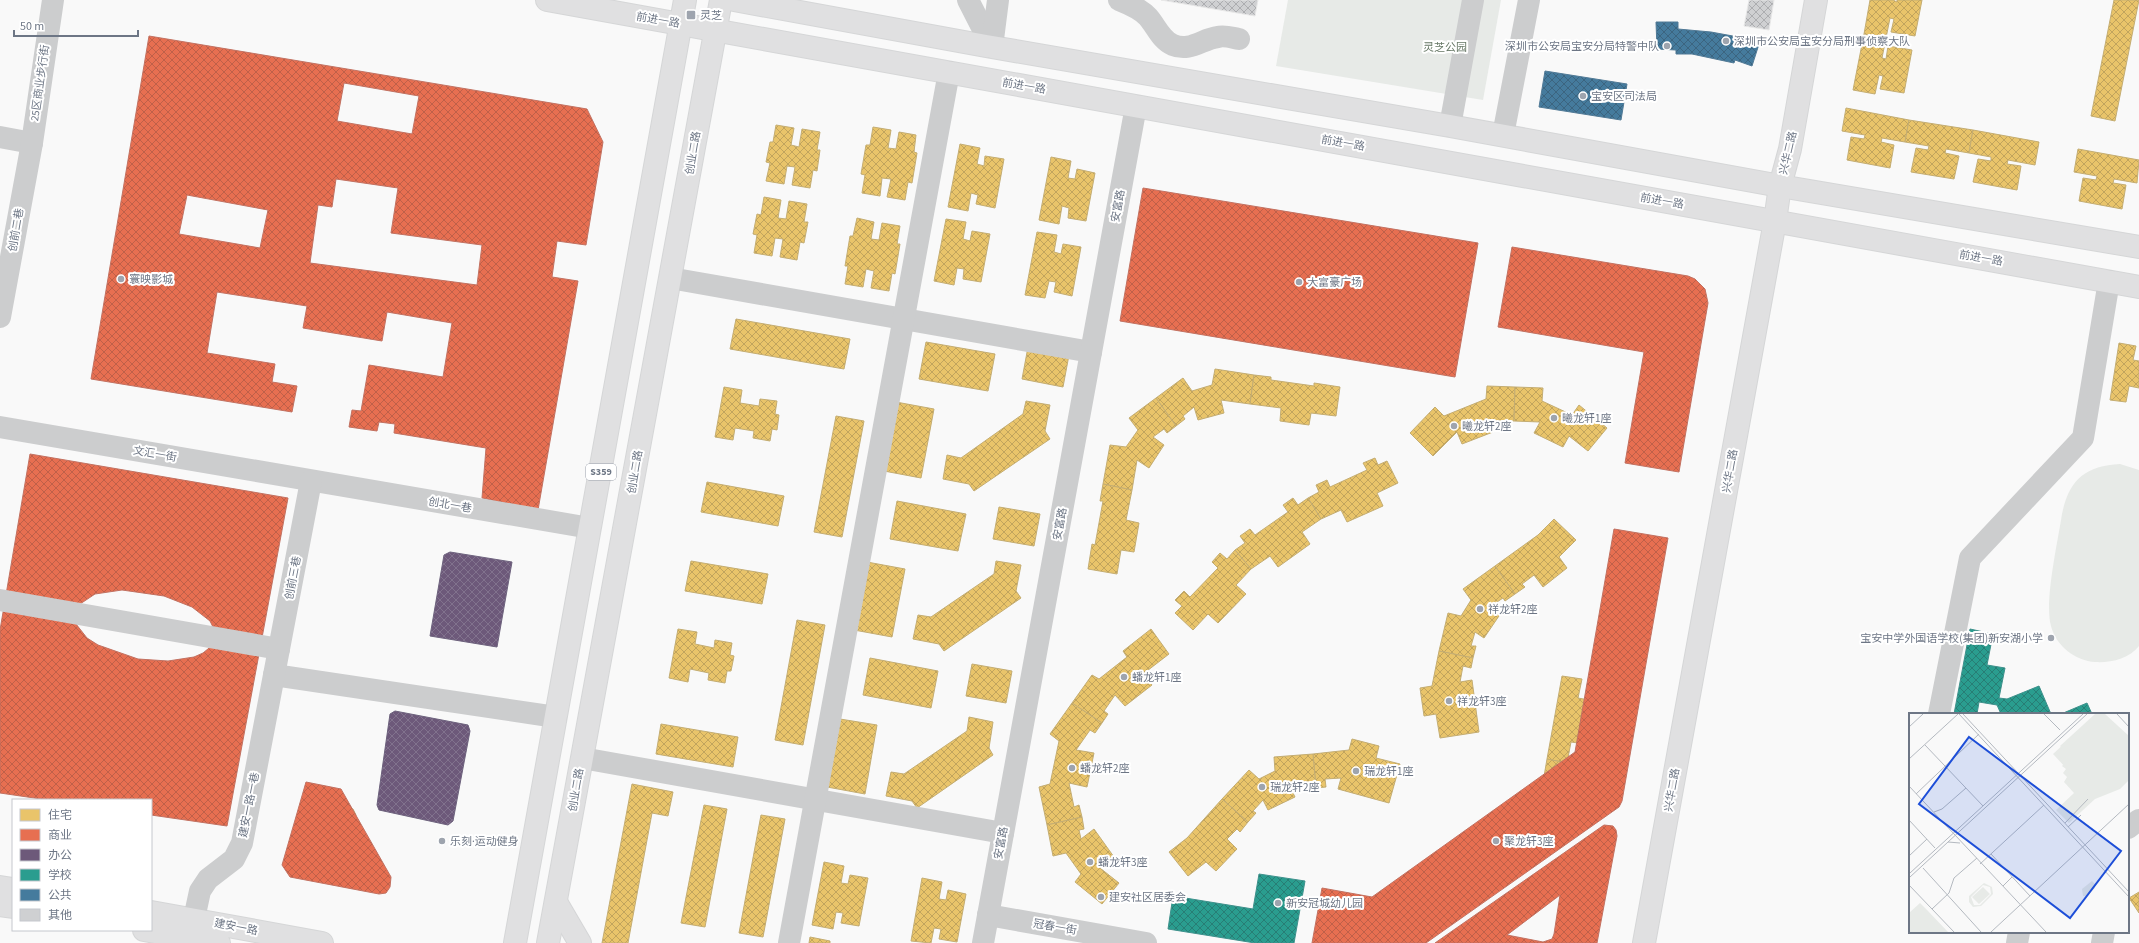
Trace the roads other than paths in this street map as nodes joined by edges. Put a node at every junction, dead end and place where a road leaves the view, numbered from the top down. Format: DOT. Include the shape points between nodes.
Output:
graph roads {
  1 [pos="53,0"];
  2 [pos="547,0"];
  3 [pos="685,0"];
  4 [pos="720,0"];
  5 [pos="734,0"];
  6 [pos="968,0"];
  7 [pos="998,0"];
  8 [pos="1119,0"];
  9 [pos="1473,0"];
  10 [pos="1529,0"];
  11 [pos="1816,0"];
  12 [pos="681,24"];
  13 [pos="715,30"];
  14 [pos="1239,39"];
  15 [pos="989,46"];
  16 [pos="949,72"];
  17 [pos="977,77"];
  18 [pos="1136,106"];
  19 [pos="1450,126"];
  20 [pos="1503,136"];
  21 [pos="0,137"];
  22 [pos="32,143"];
  23 [pos="1780,186"];
  24 [pos="1776,221"];
  25 [pos="2139,247"];
  26 [pos="670,278"];
  27 [pos="2109,281"];
  28 [pos="2139,287"];
  29 [pos="0,317"];
  30 [pos="904,319"];
  31 [pos="1091,352"];
  32 [pos="0,427"];
  33 [pos="311,482"];
  34 [pos="590,528"];
  35 [pos="0,600"];
  36 [pos="279,649"];
  37 [pos="274,675"];
  38 [pos="1939,713"];
  39 [pos="556,717"];
  40 [pos="582,758"];
  41 [pos="816,800"];
  42 [pos="2139,820"];
  43 [pos="2129,827"];
  44 [pos="1003,833"];
  45 [pos="0,887"];
  46 [pos="12,889"];
  47 [pos="556,902"];
  48 [pos="0,905"];
  49 [pos="12,907"];
  50 [pos="152,912"];
  51 [pos="521,913"];
  52 [pos="988,915"];
  53 [pos="194,919"];
  54 [pos="150,931"];
  55 [pos="2019,933"];
  56 [pos="2104,933"];
  57 [pos="219,943"];
  58 [pos="322,943"];
  59 [pos="500,943"];
  60 [pos="515,943"];
  61 [pos="548,943"];
  62 [pos="580,943"];
  63 [pos="789,943"];
  64 [pos="983,943"];
  65 [pos="1146,943"];
  66 [pos="1644,943"];
  67 [pos="2017,943"];
  68 [pos="2102,943"];
  1 -- 22 [label="street, 25区商业步行街"];
  2 -- 12 [label="main road, 前进一路"];
  3 -- 12 [label="main road, S359"];
  4 -- 13 [label="main road, 创业二路"];
  5 -- 15 [label="main road"];
  6 -- 15 [label="street"];
  7 -- 15 [label="street"];
  8 -- 14 [label="street" via="1148,16 1162,36 1173,45 1198,45 1219,36"];
  9 -- 19 [label="street"];
  10 -- 20 [label="street"];
  11 -- 23 [label="main road, 兴华二路" via="1790,149"];
  12 -- 13 [label="main road, 前进一路"];
  12 -- 34 [label="main road, S359"];
  13 -- 16 [label="main road, 前进一路"];
  13 -- 26 [label="main road, 创业二路"];
  15 -- 17 [label="main road" via="976,47 967,60 969,71"];
  15 -- 19 [label="main road"];
  16 -- 17 [label="main road, 前进一路"];
  16 -- 30 [label="street"];
  17 -- 18 [label="main road, 前进一路"];
  18 -- 24 [label="main road, 前进一路"];
  18 -- 31 [label="street, 安富路"];
  19 -- 20 [label="main road"];
  20 -- 23 [label="main road"];
  21 -- 22 [label="street"];
  22 -- 29 [label="street, 创前二巷"];
  23 -- 24 [label="main road, 兴华二路"];
  23 -- 25 [label="main road"];
  24 -- 27 [label="main road, 前进一路"];
  24 -- 66 [label="main road, 兴华二路"];
  26 -- 30 [label="street"];
  26 -- 40 [label="main road, 创业二路"];
  27 -- 28 [label="main road, 前进一路"];
  27 -- 38 [label="street" via="2083,438 1970,558"];
  30 -- 31 [label="street"];
  30 -- 41 [label="street"];
  31 -- 44 [label="street, 安富路"];
  32 -- 33 [label="street, 文汇一街"];
  33 -- 34 [label="street, 创北一巷"];
  33 -- 36 [label="street, 创前三巷"];
  34 -- 39 [label="main road, S359"];
  35 -- 36 [label="street"];
  36 -- 37 [label="street, 创前三巷"];
  37 -- 39 [label="street"];
  37 -- 53 [label="street, 建安一路一巷" via="242,843 234,859 208,879 200,891"];
  39 -- 51 [label="main road, S359"];
  40 -- 41 [label="street"];
  40 -- 47 [label="main road, 创业二路"];
  41 -- 44 [label="street"];
  41 -- 63 [label="street"];
  42 -- 43 [label="street"];
  44 -- 52 [label="street, 安富路"];
  45 -- 46 [label="main road"];
  47 -- 61 [label="main road, 创业二路"];
  47 -- 62 [label="main road"];
  48 -- 49 [label="main road"];
  50 -- 53 [label="main road, 建安一路"];
  51 -- 59 [label="main road"];
  51 -- 60 [label="main road, S359"];
  52 -- 64 [label="street, 安富路"];
  52 -- 65 [label="street, 冠春一街"];
  53 -- 58 [label="main road, 建安一路"];
  54 -- 57 [label="main road, 建安一路"];
  55 -- 67 [label="street"];
  56 -- 68 [label="street"];
}
